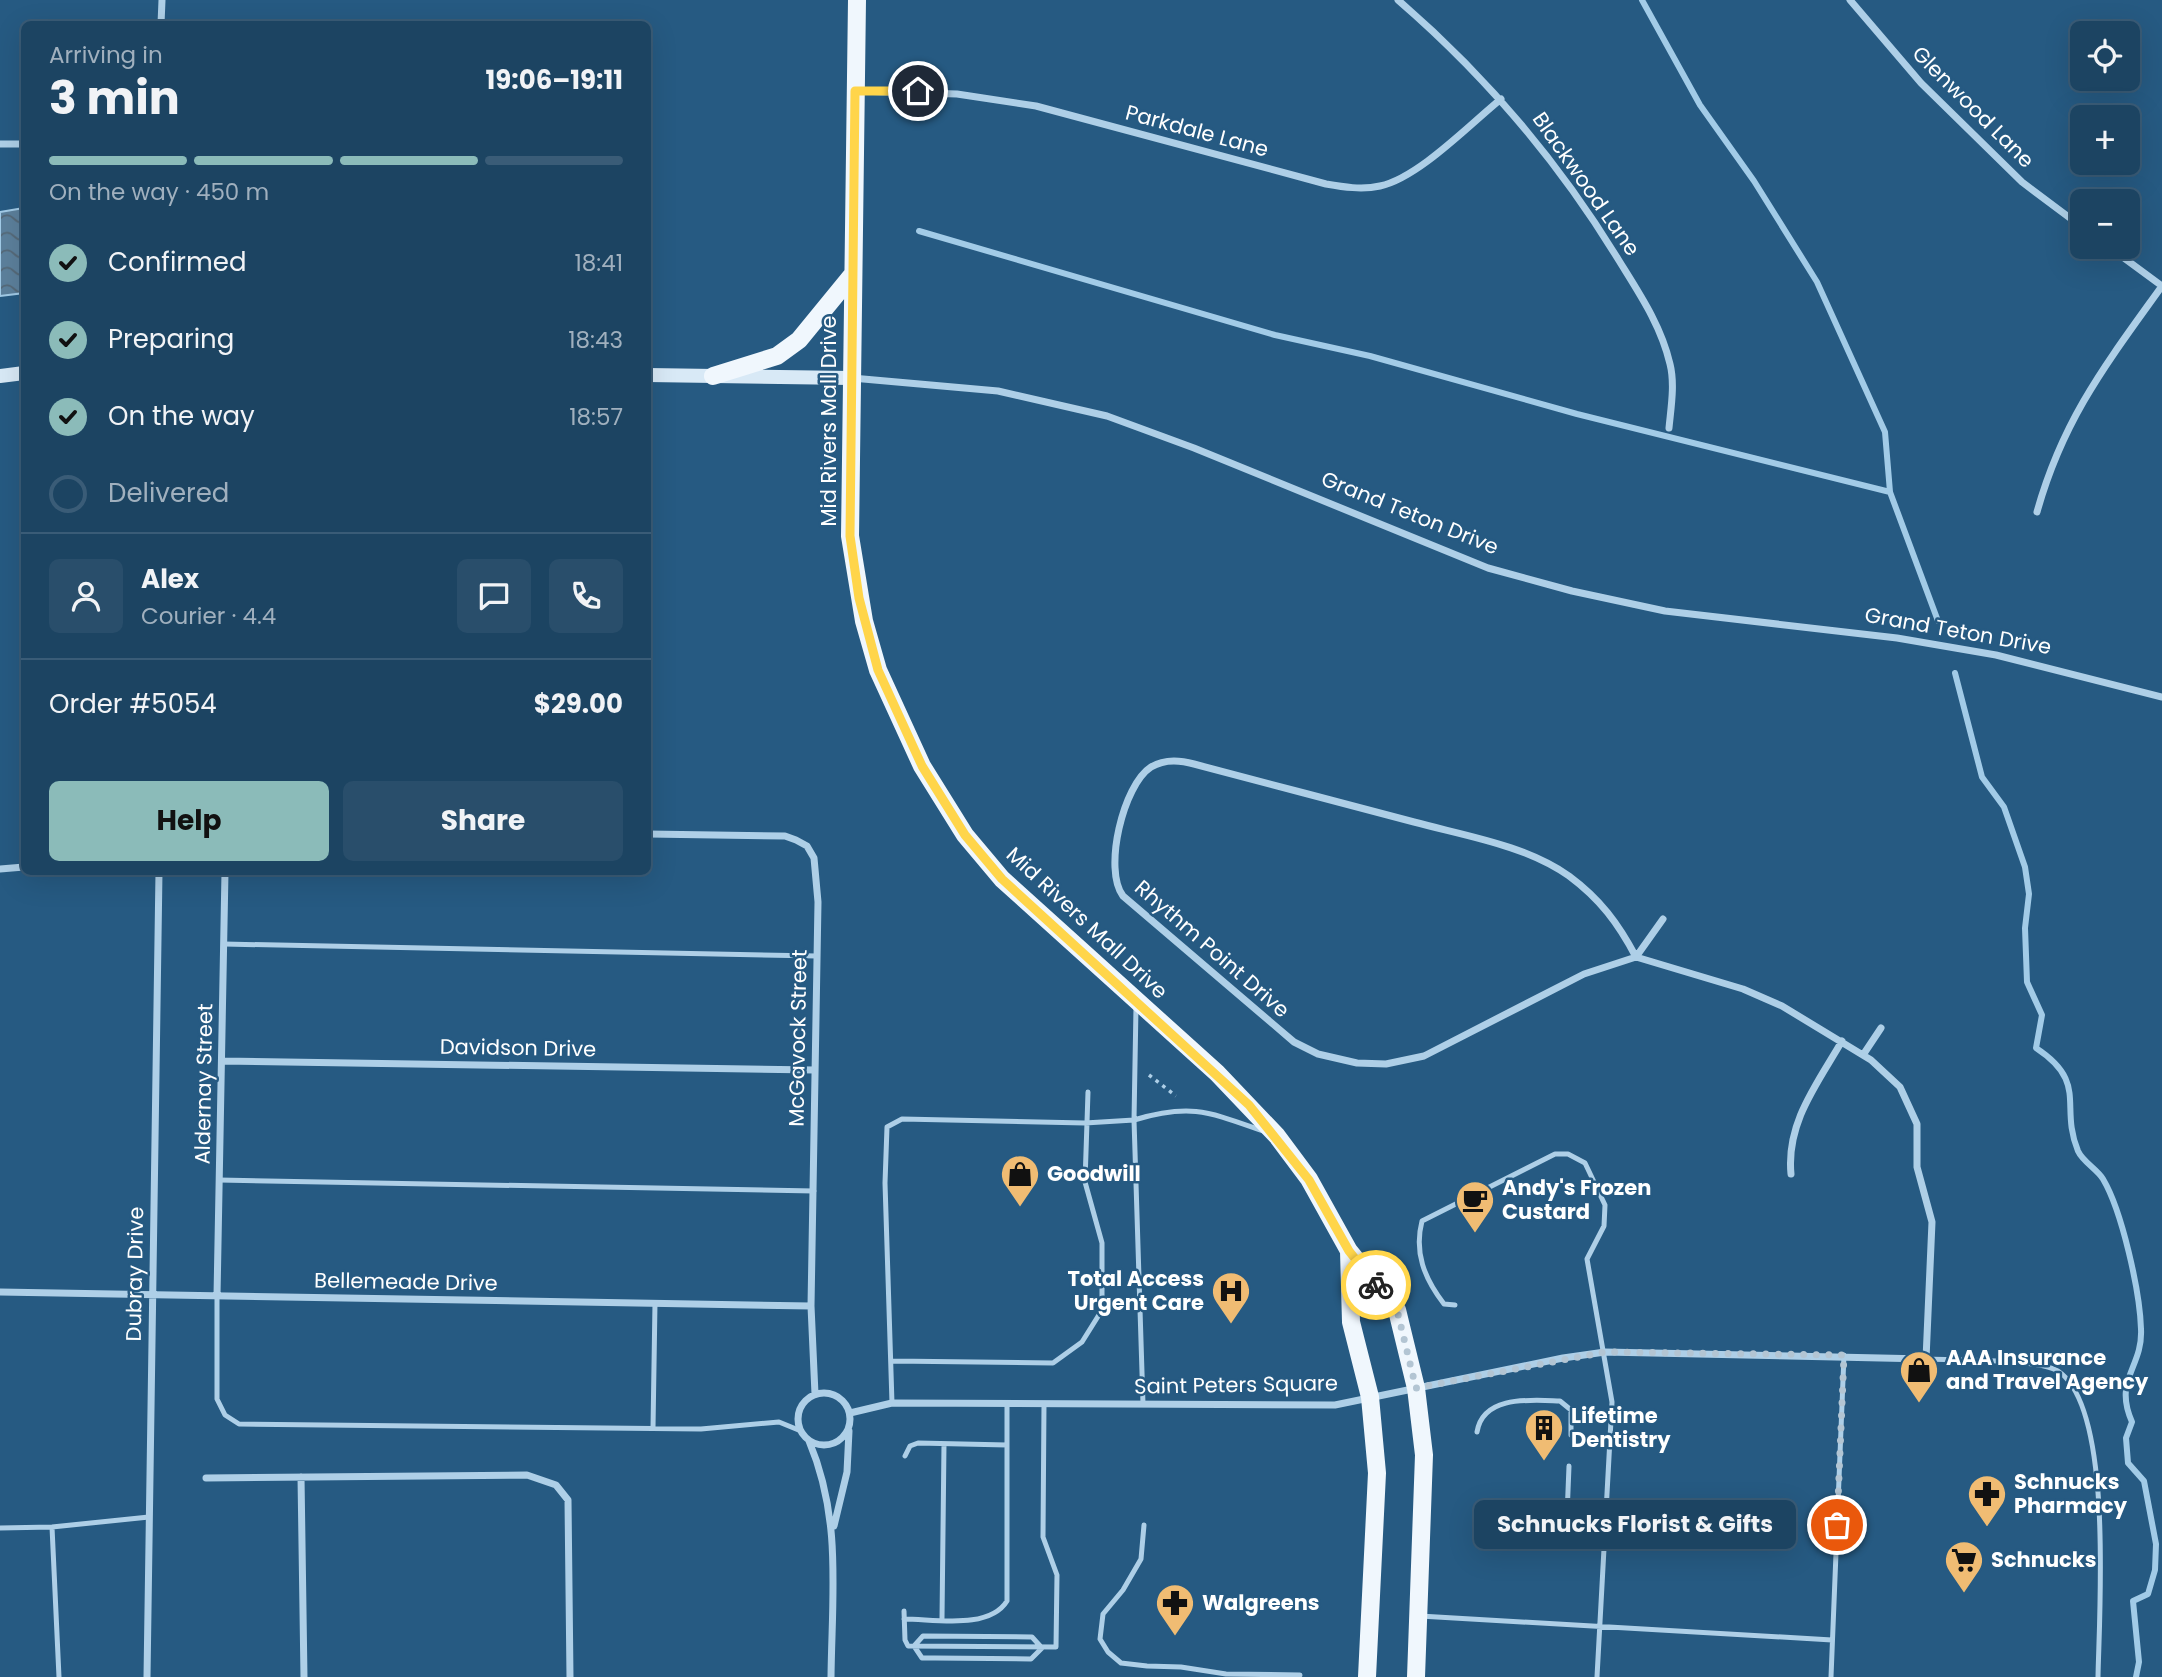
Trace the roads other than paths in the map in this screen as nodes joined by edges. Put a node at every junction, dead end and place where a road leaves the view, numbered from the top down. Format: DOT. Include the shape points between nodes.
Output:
graph roads {
  1 [pos="162,0"];
  2 [pos="857,0"];
  3 [pos="1398,0"];
  4 [pos="1850,0"];
  5 [pos="160,21"];
  6 [pos="855,91"];
  7 [pos="1501,99"];
  8 [pos="0,144"];
  9 [pos="21,144"];
  10 [pos="2070,218"];
  11 [pos="2125,259"];
  12 [pos="853,274"];
  13 [pos="2162,286"];
  14 [pos="21,373"];
  15 [pos="651,375"];
  16 [pos="0,376"];
  17 [pos="713,376"];
  18 [pos="851,378"];
  19 [pos="1669,428"];
  20 [pos="2038,512"];
  21 [pos="2162,697"];
  22 [pos="651,834"];
  23 [pos="21,867"];
  24 [pos="0,869"];
  25 [pos="159,875"];
  26 [pos="225,875"];
  27 [pos="1662,919"];
  28 [pos="224,944"];
  29 [pos="817,956"];
  30 [pos="1636,957"];
  31 [pos="1136,1001"];
  32 [pos="1881,1028"];
  33 [pos="1842,1041"];
  34 [pos="1863,1055"];
  35 [pos="222,1061"];
  36 [pos="814,1070"];
  37 [pos="1087,1092"];
  38 [pos="1134,1120"];
  39 [pos="1085,1123"];
  40 [pos="1277,1136"];
  41 [pos="1791,1174"];
  42 [pos="219,1180"];
  43 [pos="814,1191"];
  44 [pos="1349,1251"];
  45 [pos="0,1292"];
  46 [pos="152,1295"];
  47 [pos="217,1296"];
  48 [pos="655,1303"];
  49 [pos="1455,1305"];
  50 [pos="811,1306"];
  51 [pos="1605,1352"];
  52 [pos="1844,1355"];
  53 [pos="1926,1359"];
  54 [pos="892,1362"];
  55 [pos="1416,1388"];
  56 [pos="815,1394"];
  57 [pos="1370,1396"];
  58 [pos="892,1403"];
  59 [pos="1007,1404"];
  60 [pos="1044,1404"];
  61 [pos="1143,1404"];
  62 [pos="850,1413"];
  63 [pos="849,1425"];
  64 [pos="653,1428"];
  65 [pos="801,1431"];
  66 [pos="1477,1432"];
  67 [pos="1571,1435"];
  68 [pos="809,1441"];
  69 [pos="944,1444"];
  70 [pos="1007,1445"];
  71 [pos="905,1455"];
  72 [pos="1569,1466"];
  73 [pos="301,1477"];
  74 [pos="206,1478"];
  75 [pos="149,1517"];
  76 [pos="1144,1525"];
  77 [pos="52,1527"];
  78 [pos="0,1528"];
  79 [pos="1560,1529"];
  80 [pos="834,1530"];
  81 [pos="904,1611"];
  82 [pos="1419,1616"];
  83 [pos="904,1619"];
  84 [pos="942,1619"];
  85 [pos="1600,1627"];
  86 [pos="1832,1640"];
  87 [pos="914,1646"];
  88 [pos="1042,1648"];
  89 [pos="1300,1675"];
  90 [pos="59,1677"];
  91 [pos="147,1677"];
  92 [pos="304,1677"];
  93 [pos="570,1677"];
  94 [pos="831,1677"];
  95 [pos="1367,1677"];
  96 [pos="1416,1677"];
  97 [pos="1597,1677"];
  98 [pos="1831,1677"];
  99 [pos="2098,1677"];
  1 -- 5 [label="street"];
  2 -- 6 [label="main road, Mid Rivers Mall Drive"];
  3 -- 7 [label="street, Blackwood Lane"];
  4 -- 10 [label="street, Glenwood Lane" via="1921,83 2022,182"];
  6 -- 7 [label="street, Parkdale Lane" via="957,94 1036,106 1352,188 1380,186 1413,173"];
  6 -- 12 [label="main road, Mid Rivers Mall Drive"];
  7 -- 19 [label="street, Blackwood Lane" via="1596,224 1656,320 1671,366"];
  8 -- 9 [label="street"];
  11 -- 13 [label="street"];
  12 -- 17 [label="main road" via="799,340 777,356"];
  12 -- 18 [label="main road, Mid Rivers Mall Drive"];
  13 -- 20 [label="street" via="2072,418 2050,466"];
  14 -- 16 [label="street"];
  15 -- 17 [label="street, Grand Teton Drive"];
  17 -- 18 [label="street, Grand Teton Drive"];
  18 -- 21 [label="street, Grand Teton Drive" via="998,391 1107,416 1488,568 1572,592 1665,611 1897,638 1996,655"];
  18 -- 31 [label="main road, Mid Rivers Mall Drive" via="850,536 855,575 878,670 904,733 965,835 1002,879"];
  22 -- 29 [label="street, McGavock Street" via="785,836 807,846 818,874"];
  23 -- 24 [label="street"];
  25 -- 46 [label="street, Dubray Drive"];
  26 -- 28 [label="street, Aldernay Street"];
  27 -- 30 [label="street"];
  28 -- 29 [label="lane"];
  28 -- 35 [label="street, Aldernay Street"];
  29 -- 36 [label="street, McGavock Street"];
  30 -- 30 [label="street, Rhythm Point Drive" via="1604,905 1569,876 1534,857 1186,762 1158,764 1138,779 1114,857 1114,878 1123,896 1282,1033 1318,1054 1357,1063 1424,1056 1584,974"];
  30 -- 33 [label="street" via="1756,994"];
  31 -- 38 [label="lane"];
  31 -- 40 [label="main road, Mid Rivers Mall Drive" via="1217,1073"];
  32 -- 34 [label="street"];
  33 -- 34 [label="street"];
  33 -- 41 [label="street" via="1797,1122 1791,1143"];
  34 -- 53 [label="street" via="1900,1087 1917,1124 1917,1167 1933,1230"];
  35 -- 36 [label="street, Davidson Drive"];
  35 -- 42 [label="street, Aldernay Street"];
  36 -- 43 [label="street, McGavock Street"];
  37 -- 39 [label="lane"];
  38 -- 39 [label="lane"];
  38 -- 40 [label="lane" via="1191,1108"];
  38 -- 61 [label="lane"];
  39 -- 54 [label="lane" via="1085,1182 1102,1243 1102,1310 1082,1342 1052,1363"];
  39 -- 54 [label="lane" via="902,1119 887,1127"];
  40 -- 44 [label="main road, Mid Rivers Mall Drive" via="1309,1180"];
  42 -- 43 [label="lane"];
  42 -- 47 [label="street, Aldernay Street"];
  43 -- 50 [label="street, McGavock Street"];
  44 -- 55 [label="main road, Mid Rivers Mall Drive" via="1397,1310"];
  44 -- 57 [label="main road, Mid Rivers Mall Drive" via="1351,1322"];
  45 -- 46 [label="street, Bellemeade Drive"];
  46 -- 47 [label="street, Bellemeade Drive"];
  46 -- 75 [label="street, Dubray Drive"];
  47 -- 48 [label="street, Bellemeade Drive"];
  47 -- 64 [label="lane" via="217,1399 225,1415 239,1424"];
  48 -- 50 [label="street, Bellemeade Drive"];
  48 -- 64 [label="lane"];
  49 -- 51 [label="lane" via="1444,1304 1423,1264 1417,1241 1422,1221 1555,1154 1568,1154 1585,1163 1605,1205 1604,1226 1587,1259"];
  50 -- 56 [label="street, McGavock Street"];
  51 -- 52 [label="street, Saint Peters Square"];
  51 -- 55 [label="street, Saint Peters Square"];
  51 -- 85 [label="lane" via="1612,1402"];
  52 -- 53 [label="street, Saint Peters Square"];
  52 -- 86 [label="lane"];
  53 -- 99 [label="lane, Saint Peters Square" via="2056,1370 2073,1384 2086,1414 2101,1510"];
  54 -- 58 [label="lane"];
  55 -- 57 [label="street, Saint Peters Square"];
  55 -- 82 [label="main road, Mid Rivers Mall Drive" via="1424,1455"];
  56 -- 62 [label="street" via="839,1397"];
  56 -- 65 [label="street" via="801,1407"];
  57 -- 61 [label="street, Saint Peters Square" via="1335,1405"];
  57 -- 95 [label="main road, Mid Rivers Mall Drive" via="1377,1516"];
  58 -- 59 [label="street, Saint Peters Square"];
  58 -- 62 [label="street, Saint Peters Square"];
  59 -- 60 [label="street, Saint Peters Square"];
  59 -- 70 [label="lane"];
  60 -- 61 [label="street, Saint Peters Square"];
  60 -- 88 [label="lane" via="1043,1537 1056,1568 1057,1603 1056,1647"];
  62 -- 63 [label="street"];
  63 -- 68 [label="street" via="833,1444"];
  63 -- 80 [label="street" via="847,1472"];
  64 -- 65 [label="lane" via="779,1422"];
  65 -- 68 [label="street"];
  66 -- 67 [label="lane" via="1487,1410 1504,1403 1560,1401 1571,1410"];
  68 -- 80 [label="street"];
  69 -- 70 [label="lane"];
  69 -- 71 [label="lane" via="913,1444"];
  69 -- 84 [label="lane"];
  70 -- 84 [label="lane" via="1007,1601 985,1619"];
  72 -- 79 [label="lane" via="1567,1516"];
  73 -- 74 [label="street"];
  73 -- 92 [label="street"];
  73 -- 93 [label="street" via="527,1475 556,1485 568,1500"];
  75 -- 77 [label="lane"];
  75 -- 91 [label="street, Dubray Drive"];
  76 -- 89 [label="lane" via="1141,1559 1103,1614 1100,1639 1108,1652 1121,1663 1226,1674"];
  77 -- 78 [label="lane"];
  77 -- 90 [label="lane"];
  80 -- 94 [label="street"];
  81 -- 83 [label="lane"];
  82 -- 85 [label="lane"];
  82 -- 96 [label="main road, Mid Rivers Mall Drive"];
  83 -- 84 [label="lane"];
  83 -- 87 [label="lane" via="905,1644"];
  85 -- 86 [label="lane"];
  85 -- 97 [label="lane"];
  86 -- 98 [label="lane"];
  87 -- 88 [label="lane"];
  87 -- 88 [label="lane" via="923,1636 1032,1637"];
  87 -- 88 [label="lane" via="922,1658 1031,1659"];
}
